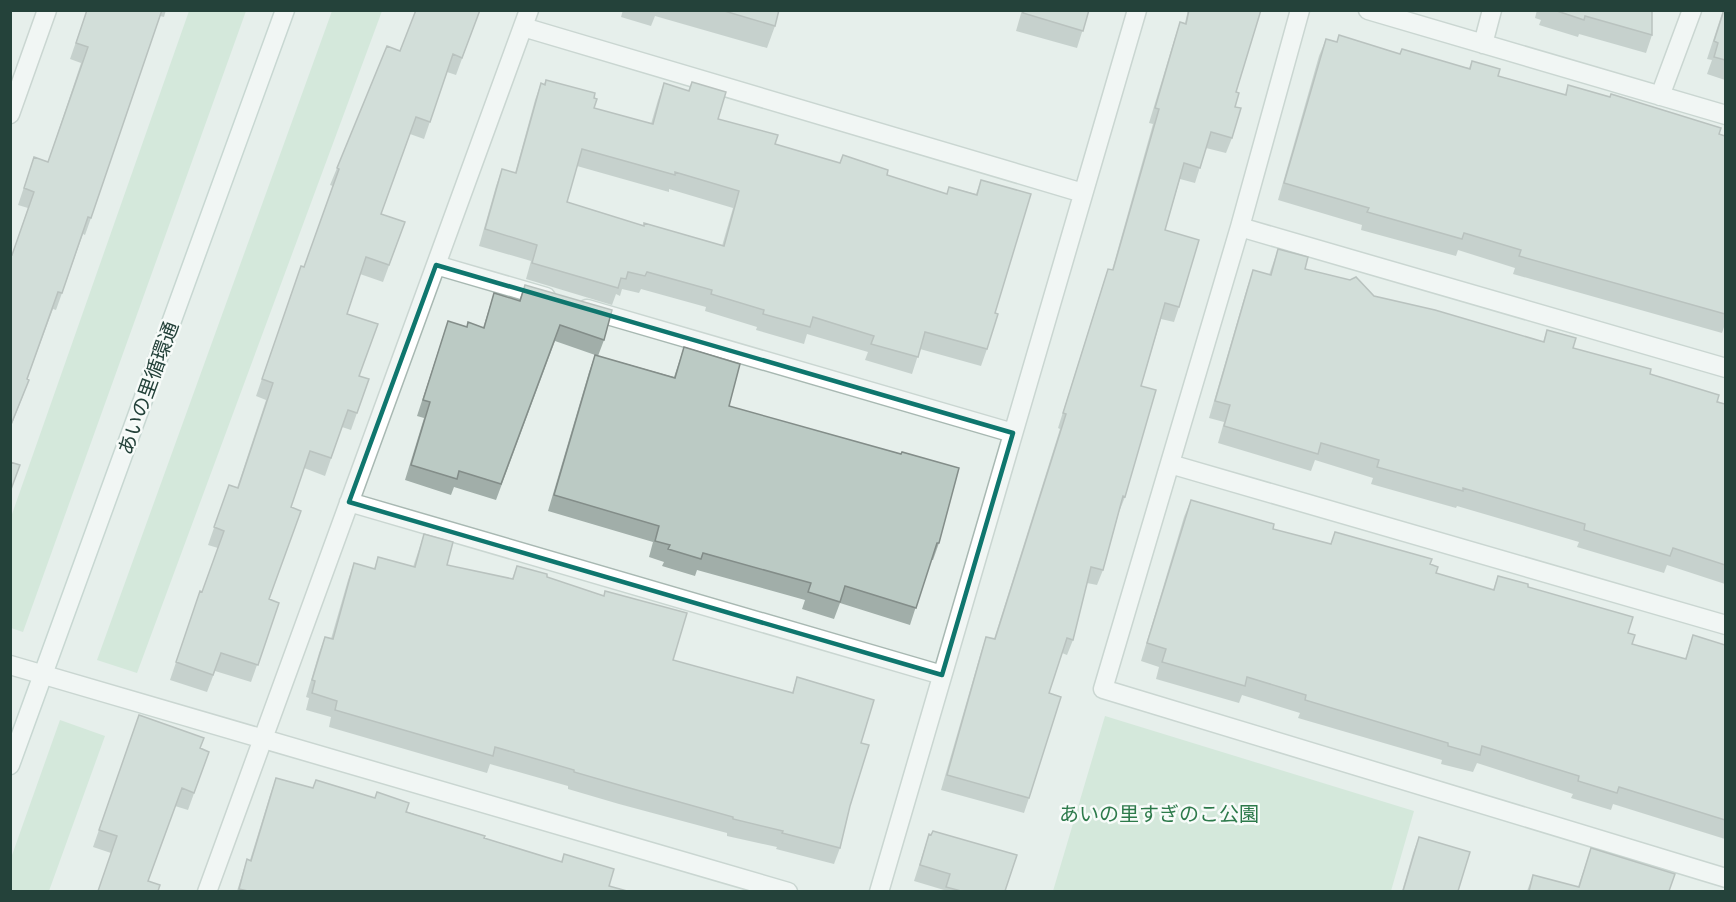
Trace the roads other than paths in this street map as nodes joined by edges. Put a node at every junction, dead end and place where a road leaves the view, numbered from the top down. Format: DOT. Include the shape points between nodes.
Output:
graph roads {
  1 [pos="47,10"];
  2 [pos="285,10"];
  3 [pos="1137,10"];
  4 [pos="1300,10"];
  5 [pos="1368,10"];
  6 [pos="1492,10"];
  7 [pos="1692,10"];
  8 [pos="526,19"];
  9 [pos="1483,44"];
  10 [pos="1660,96"];
  11 [pos="10,114"];
  12 [pos="1725,115"];
  13 [pos="1083,193"];
  14 [pos="1240,227"];
  15 [pos="436,265"];
  16 [pos="1725,369"];
  17 [pos="1013,434"];
  18 [pos="1170,464"];
  19 [pos="349,502"];
  20 [pos="1725,625"];
  21 [pos="10,665"];
  22 [pos="44,675"];
  23 [pos="942,675"];
  24 [pos="263,737"];
  25 [pos="10,765"];
  26 [pos="1725,878"];
  27 [pos="207,891"];
  28 [pos="788,891"];
  29 [pos="879,891"];
  1 -- 11 [label="street"];
  2 -- 22 [label="street, あいの里循環通"];
  3 -- 13 [label="street"];
  4 -- 14 [label="street"];
  5 -- 9 [label="street"];
  6 -- 9 [label="street"];
  7 -- 10 [label="street"];
  8 -- 13 [label="street"];
  8 -- 15 [label="street"];
  9 -- 10 [label="street"];
  10 -- 12 [label="street"];
  13 -- 17 [label="street"];
  14 -- 16 [label="street"];
  14 -- 18 [label="street"];
  15 -- 17 [label="street"];
  15 -- 19 [label="street"];
  17 -- 23 [label="street"];
  18 -- 20 [label="street"];
  18 -- 26 [label="street" via="1102,689"];
  19 -- 23 [label="street"];
  19 -- 24 [label="street"];
  21 -- 22 [label="street"];
  22 -- 24 [label="street"];
  22 -- 25 [label="street, あいの里循環通"];
  23 -- 29 [label="street"];
  24 -- 27 [label="street"];
  24 -- 28 [label="street"];
}
